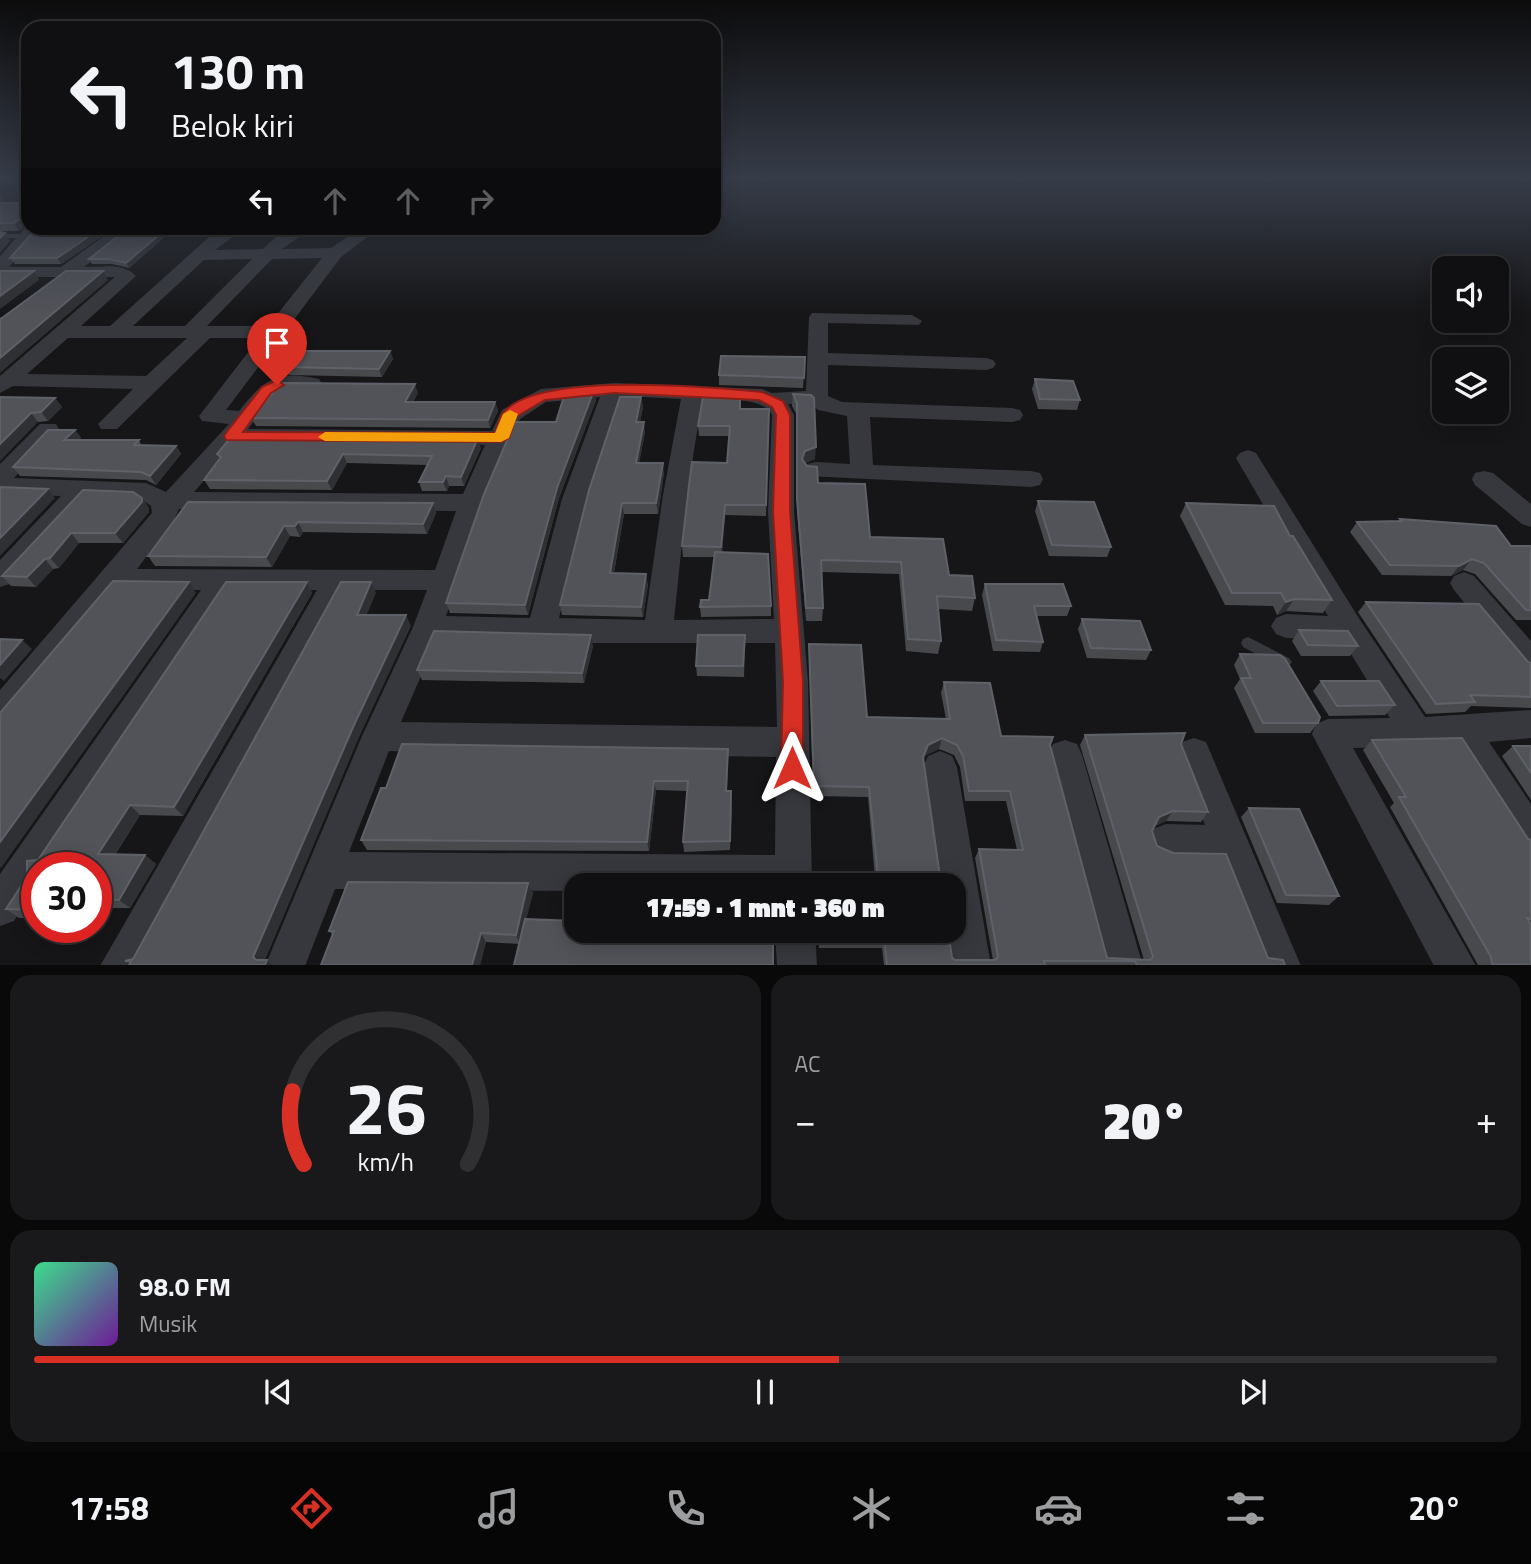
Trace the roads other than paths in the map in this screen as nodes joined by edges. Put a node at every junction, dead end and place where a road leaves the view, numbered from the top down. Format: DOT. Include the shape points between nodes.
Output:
graph roads {
  1 [pos="21,233"];
  2 [pos="26,235"];
  3 [pos="116,235"];
  4 [pos="226,235"];
  5 [pos="291,235"];
  6 [pos="361,235"];
  7 [pos="0,236"];
  8 [pos="335,253"];
  9 [pos="268,254"];
  10 [pos="200,255"];
  11 [pos="0,266"];
  12 [pos="66,271"];
  13 [pos="0,272"];
  14 [pos="37,293"];
  15 [pos="912,321"];
  16 [pos="65,332"];
  17 [pos="116,332"];
  18 [pos="198,332"];
  19 [pos="274,332"];
  20 [pos="818,359"];
  21 [pos="986,364"];
  22 [pos="4,383"];
  23 [pos="153,383"];
  24 [pos="327,384"];
  25 [pos="614,389"];
  26 [pos="693,391"];
  27 [pos="762,396"];
  28 [pos="817,398"];
  29 [pos="858,409"];
  30 [pos="1012,415"];
  31 [pos="109,424"];
  32 [pos="238,427"];
  33 [pos="48,429"];
  34 [pos="501,438"];
  35 [pos="1248,458"];
  36 [pos="816,470"];
  37 [pos="862,472"];
  38 [pos="0,478"];
  39 [pos="1031,479"];
  40 [pos="1484,479"];
  41 [pos="0,485"];
  42 [pos="84,487"];
  43 [pos="472,503"];
  44 [pos="169,504"];
  45 [pos="1531,518"];
  46 [pos="0,577"];
  47 [pos="113,579"];
  48 [pos="223,580"];
  49 [pos="445,580"];
  50 [pos="336,581"];
  51 [pos="1464,583"];
  52 [pos="1286,626"];
  53 [pos="428,627"];
  54 [pos="1350,628"];
  55 [pos="541,631"];
  56 [pos="788,631"];
  57 [pos="657,632"];
  58 [pos="1248,643"];
  59 [pos="1531,662"];
  60 [pos="1292,676"];
  61 [pos="0,713"];
  62 [pos="1531,724"];
  63 [pos="1416,730"];
  64 [pos="1462,730"];
  65 [pos="378,736"];
  66 [pos="792,742"];
  67 [pos="1194,754"];
  68 [pos="1065,755"];
  69 [pos="940,767"];
  70 [pos="1531,835"];
  71 [pos="1166,842"];
  72 [pos="1231,843"];
  73 [pos="322,870"];
  74 [pos="792,873"];
  75 [pos="564,875"];
  76 [pos="0,907"];
  77 [pos="796,943"];
  78 [pos="120,965"];
  79 [pos="285,965"];
  80 [pos="797,965"];
  81 [pos="971,965"];
  82 [pos="1123,965"];
  83 [pos="1281,965"];
  84 [pos="1456,965"];
  1 -- 7 [label="lane"];
  2 -- 11 [label="street"];
  3 -- 12 [label="street"];
  4 -- 10 [label="street"];
  5 -- 9 [label="street"];
  6 -- 8 [label="street"];
  8 -- 9 [label="street"];
  8 -- 19 [label="street"];
  9 -- 10 [label="street"];
  9 -- 18 [label="street"];
  10 -- 17 [label="street"];
  12 -- 13 [label="street"];
  12 -- 14 [label="street"];
  12 -- 16 [label="street" via="127,276"];
  15 -- 20 [label="street" via="819,317"];
  16 -- 17 [label="street"];
  16 -- 22 [label="street"];
  17 -- 18 [label="street"];
  18 -- 19 [label="street"];
  18 -- 23 [label="street"];
  19 -- 32 [label="street" via="210,416"];
  20 -- 21 [label="street"];
  20 -- 28 [label="street"];
  22 -- 23 [label="street"];
  23 -- 31 [label="street"];
  24 -- 32 [label="street" via="277,385 267,390"];
  25 -- 26 [label="street"];
  25 -- 34 [label="street" via="541,396 510,415"];
  25 -- 55 [label="street" via="575,499"];
  26 -- 27 [label="street"];
  26 -- 57 [label="street"];
  27 -- 28 [label="street"];
  27 -- 56 [label="street" via="778,404 783,415 781,511"];
  28 -- 29 [label="street" via="826,405"];
  29 -- 30 [label="street"];
  29 -- 37 [label="street"];
  32 -- 34 [label="street"];
  32 -- 44 [label="street"];
  33 -- 38 [label="street"];
  34 -- 43 [label="street"];
  35 -- 54 [label="street"];
  36 -- 37 [label="street"];
  37 -- 39 [label="street"];
  40 -- 45 [label="street"];
  41 -- 42 [label="street"];
  42 -- 44 [label="street" via="146,491"];
  42 -- 46 [label="street"];
  43 -- 44 [label="street"];
  43 -- 49 [label="street"];
  44 -- 47 [label="street" via="158,525"];
  47 -- 48 [label="street"];
  47 -- 61 [label="street"];
  48 -- 50 [label="street"];
  48 -- 76 [label="street"];
  49 -- 50 [label="street"];
  49 -- 53 [label="street"];
  50 -- 78 [label="street"];
  51 -- 59 [label="street"];
  52 -- 54 [label="street"];
  53 -- 55 [label="street"];
  53 -- 65 [label="street"];
  54 -- 63 [label="street"];
  55 -- 57 [label="street"];
  56 -- 57 [label="street"];
  56 -- 66 [label="street"];
  58 -- 60 [label="lane" via="1277,657"];
  62 -- 64 [label="street"];
  63 -- 64 [label="street"];
  63 -- 84 [label="street" via="1324,728"];
  64 -- 70 [label="street"];
  65 -- 66 [label="street"];
  65 -- 73 [label="street"];
  66 -- 74 [label="street"];
  67 -- 72 [label="street"];
  68 -- 82 [label="street"];
  69 -- 81 [label="street"];
  71 -- 72 [label="street"];
  72 -- 83 [label="street"];
  73 -- 75 [label="street"];
  73 -- 79 [label="street"];
  77 -- 80 [label="street"];
}
